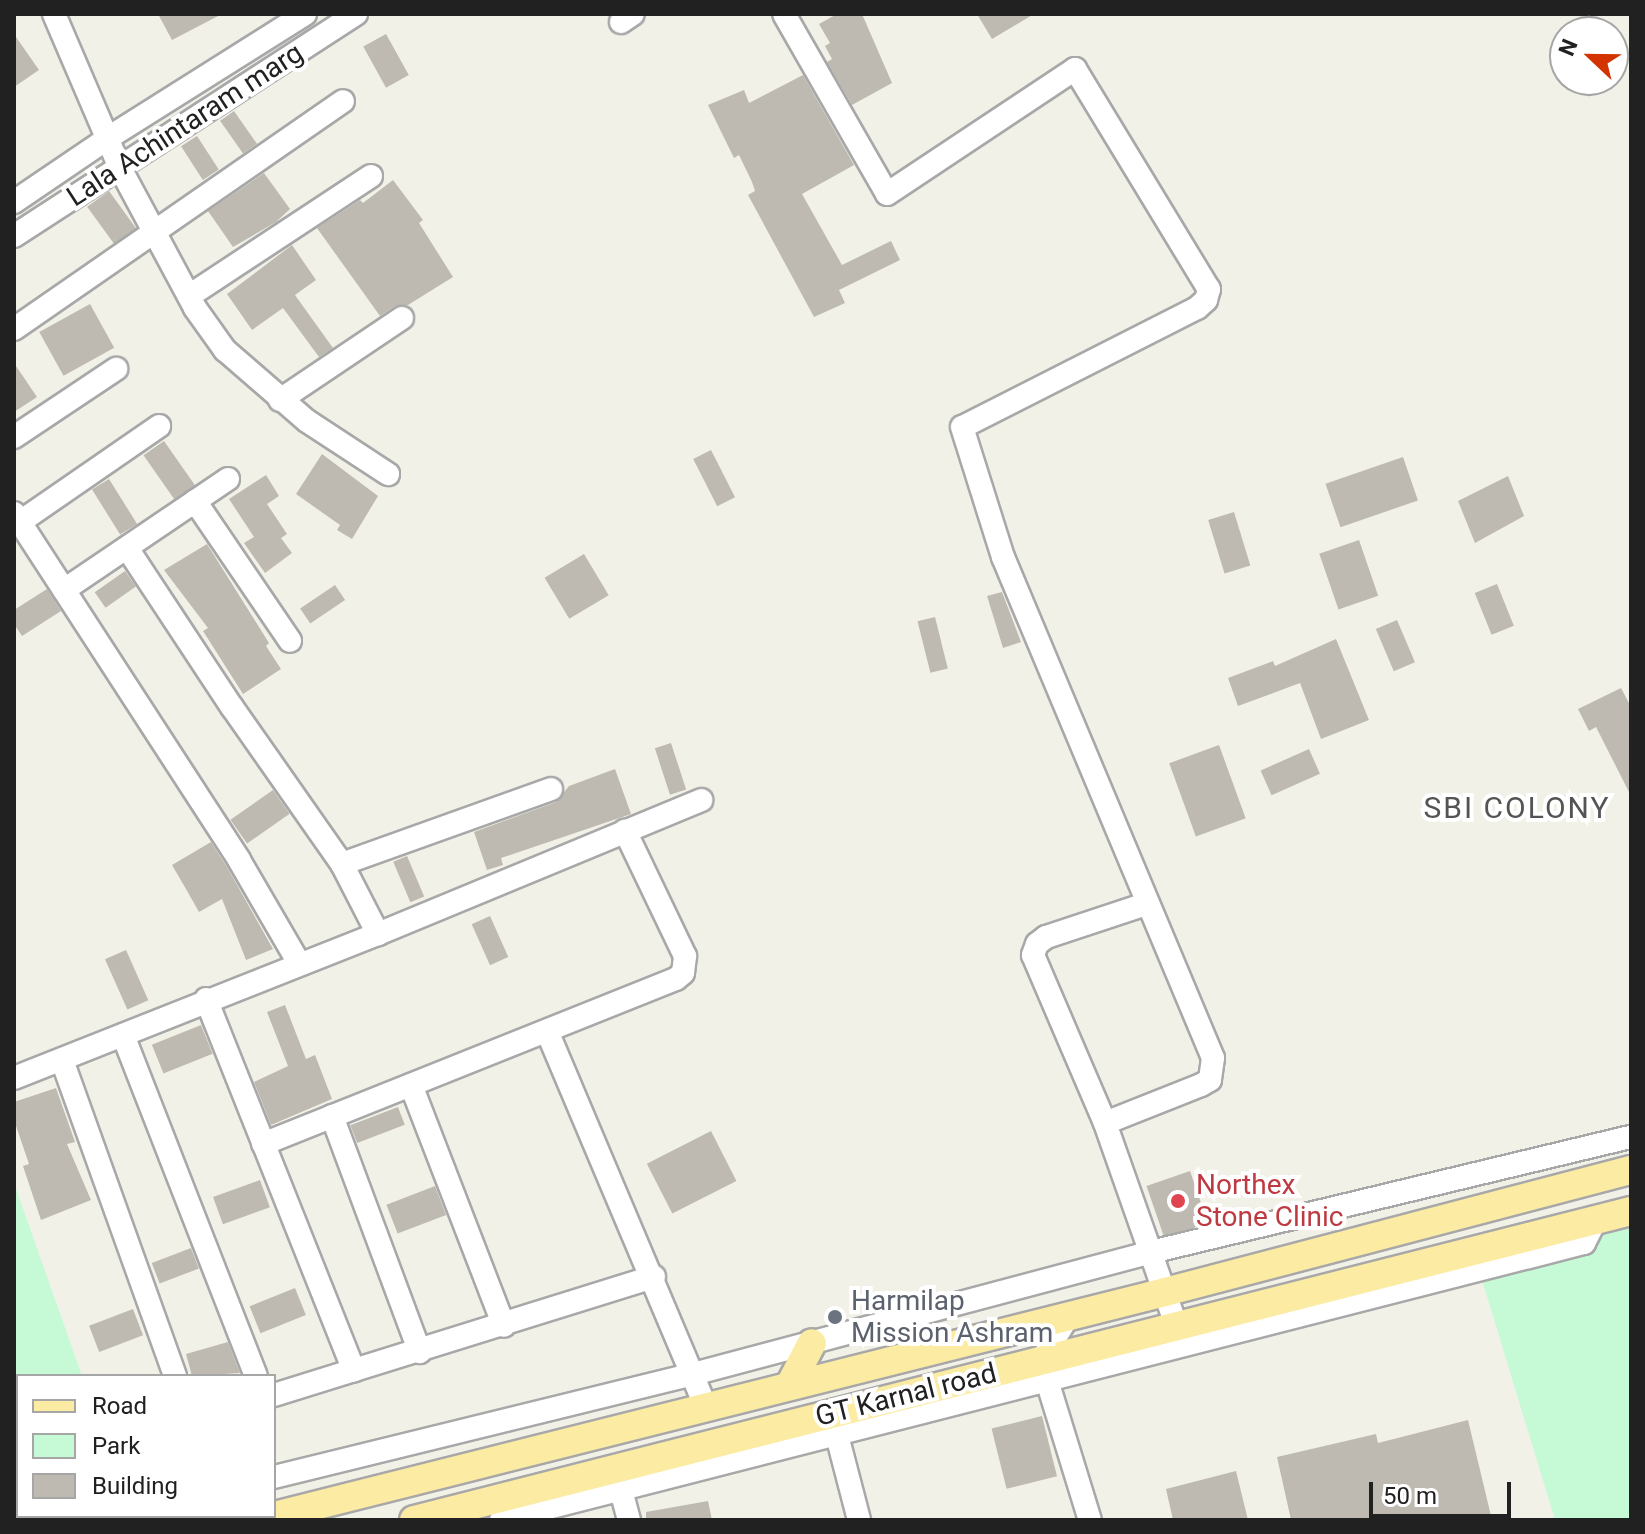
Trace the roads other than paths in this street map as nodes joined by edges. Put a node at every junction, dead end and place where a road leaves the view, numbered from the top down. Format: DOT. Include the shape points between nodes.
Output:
graph roads {
  1 [pos="54,14"];
  2 [pos="305,14"];
  3 [pos="356,14"];
  4 [pos="784,14"];
  5 [pos="343,101"];
  6 [pos="108,138"];
  7 [pos="120,168"];
  8 [pos="371,176"];
  9 [pos="14,202"];
  10 [pos="153,230"];
  11 [pos="14,236"];
  12 [pos="189,296"];
  13 [pos="402,318"];
  14 [pos="14,329"];
  15 [pos="116,369"];
  16 [pos="280,400"];
  17 [pos="159,426"];
  18 [pos="14,437"];
  19 [pos="388,474"];
  20 [pos="228,479"];
  21 [pos="195,501"];
  22 [pos="17,518"];
  23 [pos="127,548"];
  24 [pos="64,590"];
  25 [pos="290,641"];
  26 [pos="551,789"];
  27 [pos="701,800"];
  28 [pos="625,831"];
  29 [pos="342,864"];
  30 [pos="1146,904"];
  31 [pos="378,934"];
  32 [pos="299,963"];
  33 [pos="206,999"];
  34 [pos="547,1031"];
  35 [pos="123,1035"];
  36 [pos="62,1060"];
  37 [pos="14,1078"];
  38 [pos="411,1085"];
  39 [pos="332,1116"];
  40 [pos="1105,1123"];
  41 [pos="1631,1137"];
  42 [pos="263,1144"];
  43 [pos="1631,1170"];
  44 [pos="1526,1197"];
  45 [pos="1631,1211"];
  46 [pos="1595,1221"];
  47 [pos="1534,1236"];
  48 [pos="1151,1252"];
  49 [pos="654,1277"];
  50 [pos="1165,1292"];
  51 [pos="1069,1315"];
  52 [pos="504,1326"];
  53 [pos="1177,1327"];
  54 [pos="812,1343"];
  55 [pos="420,1352"];
  56 [pos="354,1371"];
  57 [pos="1044,1371"];
  58 [pos="174,1374"];
  59 [pos="255,1374"];
  60 [pos="693,1374"];
  61 [pos="790,1385"];
  62 [pos="276,1394"];
  63 [pos="705,1405"];
  64 [pos="834,1424"];
  65 [pos="276,1477"];
  66 [pos="618,1479"];
  67 [pos="276,1515"];
  68 [pos="1085,1519"];
  69 [pos="414,1520"];
  70 [pos="501,1520"];
  71 [pos="629,1520"];
  72 [pos="859,1520"];
  1 -- 6 [label="street"];
  2 -- 6 [label="street, Lala Achintaram marg"];
  3 -- 7 [label="street, Lala Achintaram marg"];
  4 -- 30 [label="street" via="887,194 1075,69 1209,289 1197,308 962,427 1003,557"];
  5 -- 10 [label="street"];
  6 -- 7 [label="street"];
  6 -- 9 [label="street, Lala Achintaram marg"];
  7 -- 10 [label="street"];
  7 -- 11 [label="street, Lala Achintaram marg"];
  8 -- 12 [label="street"];
  10 -- 12 [label="street"];
  10 -- 14 [label="street"];
  12 -- 16 [label="street" via="225,350"];
  13 -- 16 [label="street"];
  15 -- 18 [label="street"];
  16 -- 19 [label="street"];
  17 -- 22 [label="street"];
  20 -- 21 [label="street"];
  21 -- 23 [label="street"];
  21 -- 25 [label="street"];
  22 -- 24 [label="street"];
  23 -- 24 [label="street"];
  23 -- 29 [label="street"];
  24 -- 32 [label="street" via="239,860"];
  26 -- 29 [label="street"];
  27 -- 28 [label="street"];
  28 -- 31 [label="street"];
  28 -- 34 [label="street" via="685,956 683,973"];
  29 -- 31 [label="street"];
  30 -- 40 [label="street" via="1214,1070 1201,1085"];
  30 -- 40 [label="street" via="1046,937 1033,955"];
  31 -- 32 [label="street"];
  32 -- 33 [label="street"];
  33 -- 35 [label="street"];
  33 -- 42 [label="street"];
  34 -- 38 [label="street"];
  34 -- 49 [label="street"];
  35 -- 36 [label="street"];
  35 -- 59 [label="street"];
  36 -- 37 [label="street"];
  36 -- 58 [label="street"];
  38 -- 39 [label="street"];
  38 -- 52 [label="street"];
  39 -- 42 [label="street"];
  39 -- 55 [label="street"];
  40 -- 48 [label="street"];
  41 -- 48 [label="street"];
  42 -- 56 [label="street"];
  43 -- 44 [label="main road"];
  44 -- 47 [label="main road"];
  44 -- 50 [label="main road"];
  45 -- 46 [label="main road, GT Karnal road"];
  46 -- 47 [label="main road, GT Karnal road"];
  46 -- 57 [label="street" via="1584,1243"];
  47 -- 53 [label="main road, GT Karnal road"];
  48 -- 50 [label="street"];
  48 -- 54 [label="street"];
  49 -- 52 [label="street"];
  49 -- 60 [label="street"];
  50 -- 51 [label="main road"];
  50 -- 53 [label="street"];
  51 -- 57 [label="street"];
  51 -- 61 [label="main road"];
  52 -- 55 [label="street"];
  53 -- 57 [label="main road, GT Karnal road"];
  54 -- 60 [label="street"];
  54 -- 61 [label="main road"];
  55 -- 56 [label="street"];
  56 -- 62 [label="street"];
  57 -- 64 [label="main road, GT Karnal road"];
  57 -- 68 [label="street"];
  60 -- 63 [label="street"];
  60 -- 65 [label="street"];
  61 -- 63 [label="main road"];
  63 -- 67 [label="main road"];
  64 -- 66 [label="main road, GT Karnal road"];
  64 -- 72 [label="street"];
  66 -- 69 [label="main road, GT Karnal road"];
  66 -- 70 [label="street"];
  66 -- 71 [label="street"];
}
